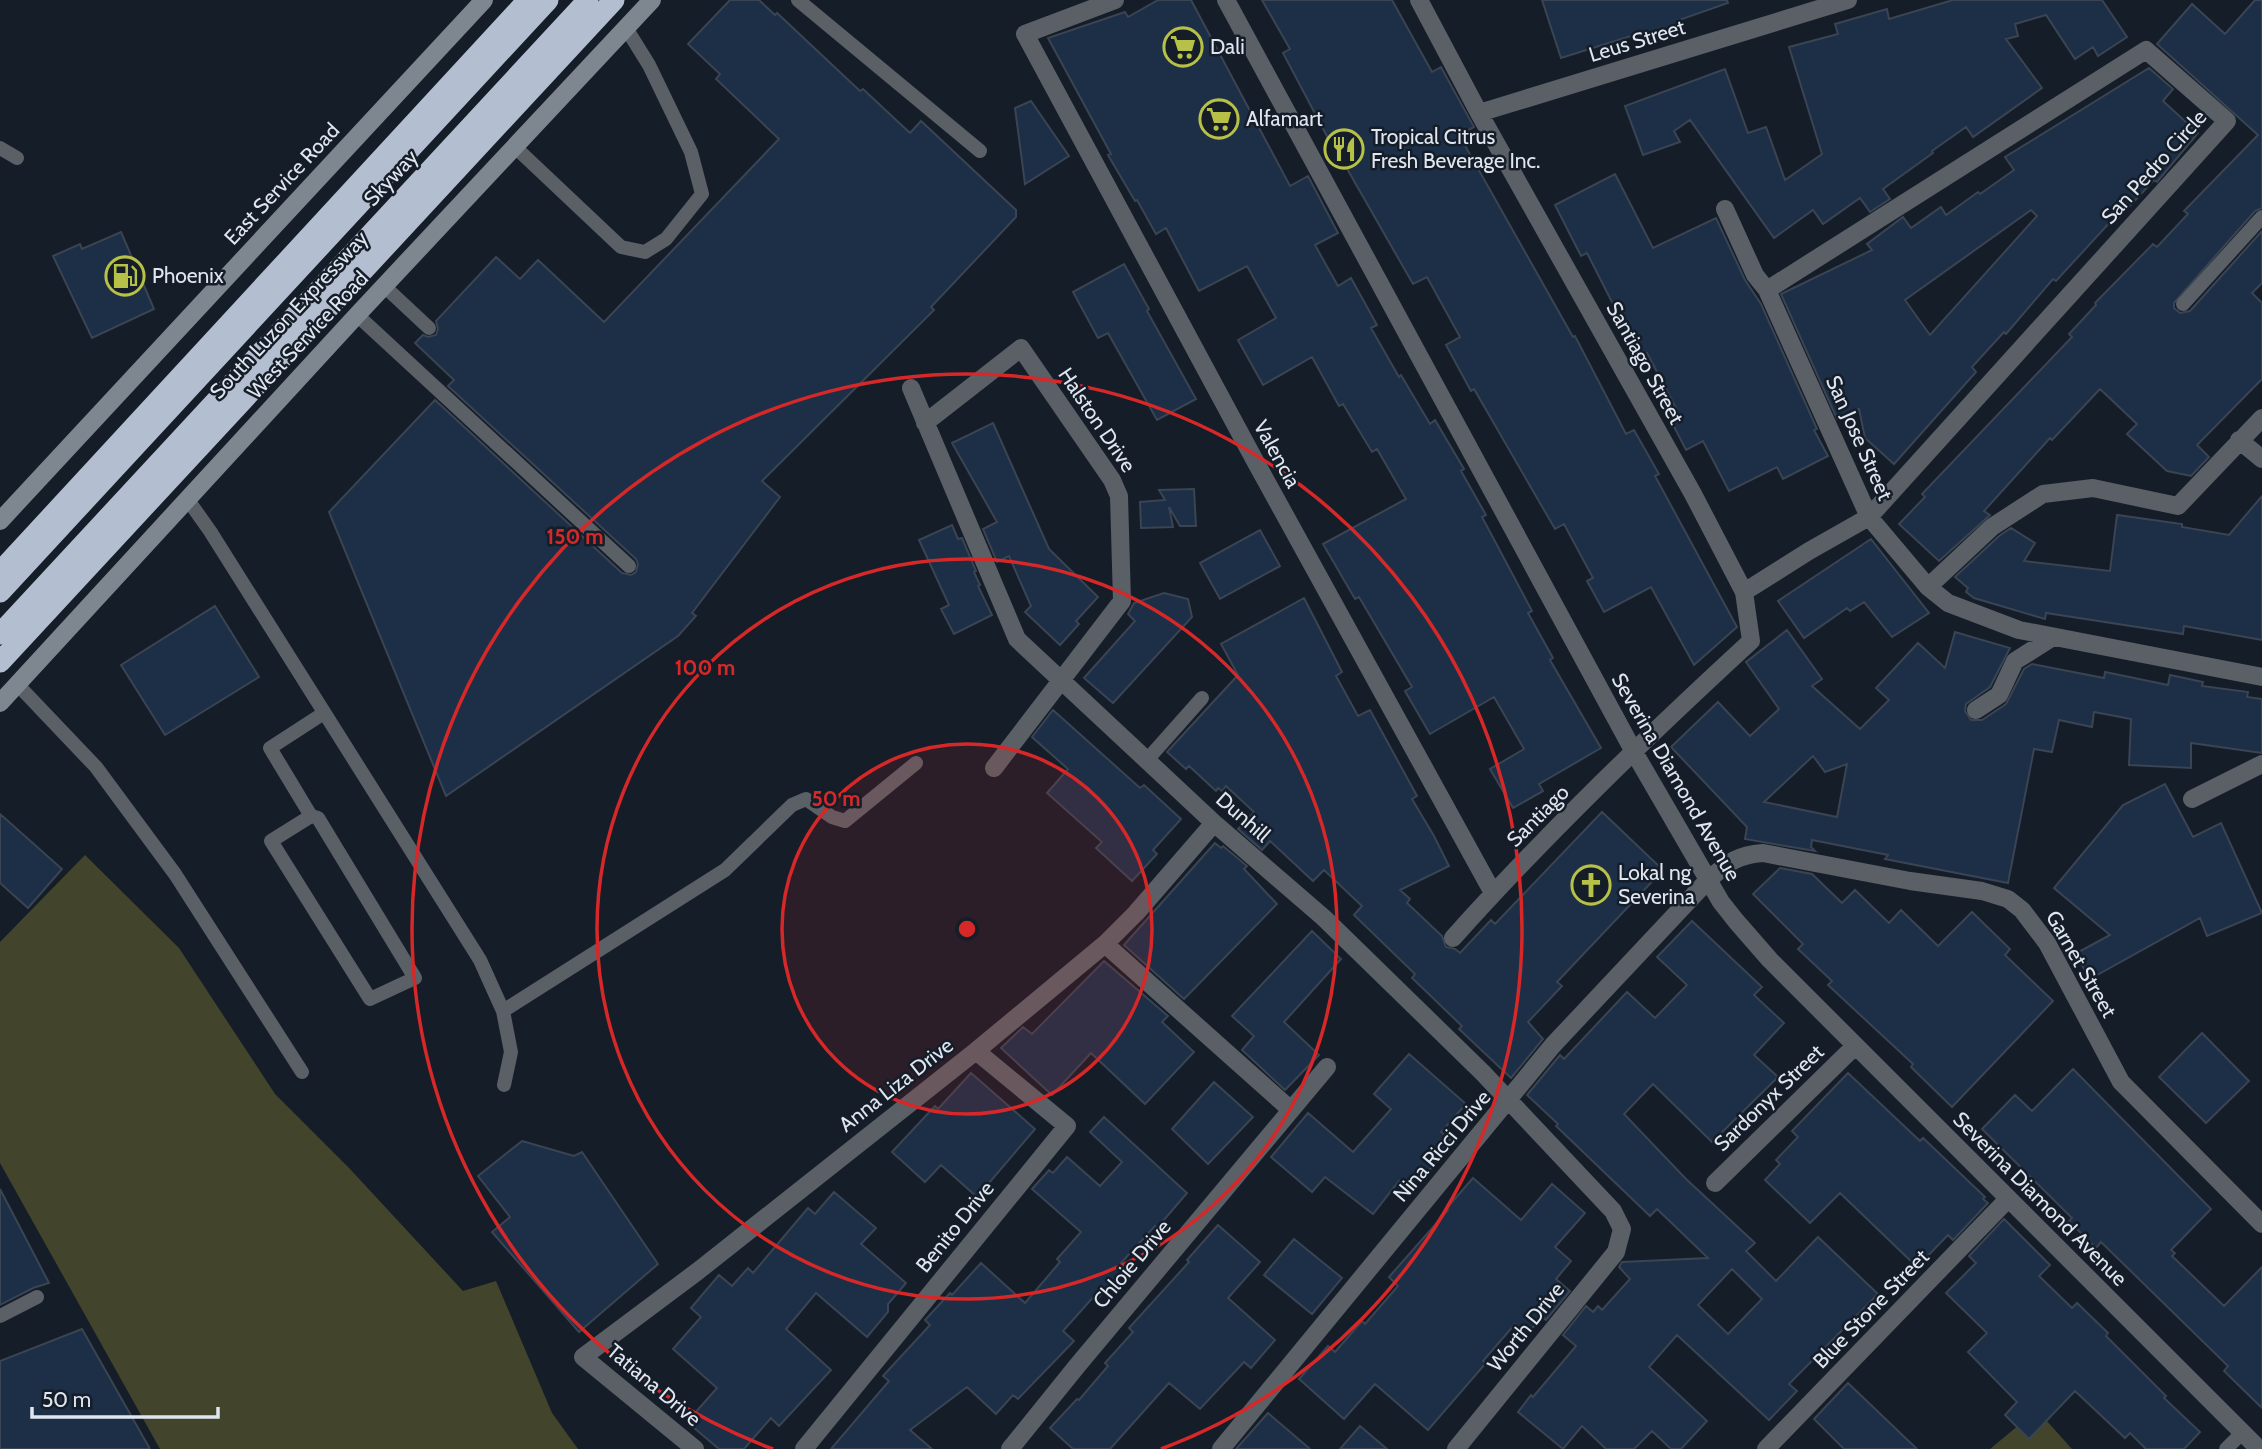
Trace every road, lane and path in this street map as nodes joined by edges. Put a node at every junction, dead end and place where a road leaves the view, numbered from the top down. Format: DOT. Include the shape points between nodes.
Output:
graph roads {
  1 [pos="484,0"];
  2 [pos="527,0"];
  3 [pos="548,0"];
  4 [pos="588,0"];
  5 [pos="614,0"];
  6 [pos="652,0"];
  7 [pos="798,0"];
  8 [pos="1115,0"];
  9 [pos="1226,0"];
  10 [pos="1419,0"];
  11 [pos="1848,0"];
  12 [pos="626,28"];
  13 [pos="488,43"];
  14 [pos="534,86"];
  15 [pos="1479,114"];
  16 [pos="515,147"];
  17 [pos="0,148"];
  18 [pos="980,151"];
  19 [pos="17,158"];
  20 [pos="1725,209"];
  21 [pos="2262,217"];
  22 [pos="384,286"];
  23 [pos="1767,290"];
  24 [pos="2183,304"];
  25 [pos="357,315"];
  26 [pos="429,328"];
  27 [pos="911,388"];
  28 [pos="2262,418"];
  29 [pos="925,423"];
  30 [pos="2239,440"];
  31 [pos="2262,459"];
  32 [pos="188,500"];
  33 [pos="1869,516"];
  34 [pos="0,521"];
  35 [pos="629,566"];
  36 [pos="0,572"];
  37 [pos="1928,587"];
  38 [pos="0,592"];
  39 [pos="1744,592"];
  40 [pos="0,634"];
  41 [pos="2053,637"];
  42 [pos="0,662"];
  43 [pos="2262,677"];
  44 [pos="1062,680"];
  45 [pos="18,684"];
  46 [pos="1202,698"];
  47 [pos="0,703"];
  48 [pos="1976,710"];
  49 [pos="324,713"];
  50 [pos="1657,729"];
  51 [pos="1634,752"];
  52 [pos="1147,760"];
  53 [pos="916,763"];
  54 [pos="2262,764"];
  55 [pos="994,768"];
  56 [pos="2192,799"];
  57 [pos="311,816"];
  58 [pos="1214,824"];
  59 [pos="1708,880"];
  60 [pos="1493,893"];
  61 [pos="1453,937"];
  62 [pos="1105,944"];
  63 [pos="503,1011"];
  64 [pos="1855,1046"];
  65 [pos="976,1051"];
  66 [pos="1327,1067"];
  67 [pos="302,1072"];
  68 [pos="504,1085"];
  69 [pos="1508,1101"];
  70 [pos="1291,1110"];
  71 [pos="1715,1183"];
  72 [pos="2008,1199"];
  73 [pos="2262,1224"];
  74 [pos="1622,1229"];
  75 [pos="37,1297"];
  76 [pos="0,1316"];
  77 [pos="583,1357"];
  78 [pos="2242,1433"];
  79 [pos="695,1449"];
  80 [pos="804,1449"];
  81 [pos="1010,1449"];
  82 [pos="1221,1449"];
  83 [pos="1457,1449"];
  84 [pos="1766,1449"];
  85 [pos="2226,1449"];
  86 [pos="2259,1449"];
  1 -- 34 [label="main road, East Service Road"];
  2 -- 13 [label="highway, South Luzon Expressway"];
  3 -- 38 [label="highway, Skyway, bridge"];
  4 -- 40 [label="highway, Skyway, bridge"];
  5 -- 14 [label="highway, South Luzon Expressway"];
  6 -- 12 [label="main road, West Service Road"];
  7 -- 18 [label="lane"];
  8 -- 60 [label="street, Valencia" via="1026,34"];
  9 -- 51 [label="street, Severina Diamond Avenue"];
  10 -- 15 [label="street, Santiago Street"];
  11 -- 15 [label="street, Leus Street"];
  12 -- 16 [label="main road, West Service Road"];
  12 -- 16 [label="lane" via="691,152 702,194 666,239 645,252 621,247"];
  13 -- 14 [label="lane"];
  13 -- 36 [label="highway, South Luzon Expressway"];
  14 -- 42 [label="highway, South Luzon Expressway"];
  15 -- 39 [label="street, Santiago Street"];
  16 -- 22 [label="main road, West Service Road"];
  17 -- 19 [label="lane"];
  20 -- 23 [label="street, San Jose Street" via="1755,275"];
  21 -- 24 [label="lane"];
  22 -- 25 [label="main road, West Service Road"];
  22 -- 26 [label="lane"];
  23 -- 33 [label="street, San Jose Street"];
  23 -- 33 [label="street, San Pedro Circle" via="2146,50 2227,121"];
  25 -- 32 [label="main road, West Service Road"];
  25 -- 35 [label="lane"];
  27 -- 29 [label="street, Dunhill"];
  28 -- 30 [label="street"];
  29 -- 44 [label="street, Dunhill" via="1017,639"];
  29 -- 44 [label="street, Halston Drive" via="1021,348 1112,480 1119,496 1122,601"];
  30 -- 31 [label="street"];
  30 -- 37 [label="street" via="2178,506 2093,488 2043,494 1992,527"];
  32 -- 45 [label="main road, West Service Road"];
  32 -- 49 [label="lane"];
  33 -- 37 [label="street, San Jose Street"];
  33 -- 39 [label="street, San Pedro Circle"];
  37 -- 41 [label="street, San Jose Street" via="1948,603 2019,630"];
  39 -- 50 [label="street, Santiago Street" via="1751,641"];
  41 -- 43 [label="street, San Jose Street"];
  41 -- 48 [label="street" via="2015,661 1999,695"];
  44 -- 52 [label="street, Dunhill"];
  44 -- 55 [label="street, Halston Drive"];
  45 -- 47 [label="main road, West Service Road"];
  45 -- 67 [label="lane" via="96,767 175,874"];
  46 -- 52 [label="lane"];
  49 -- 57 [label="lane" via="270,748"];
  49 -- 63 [label="lane" via="481,960"];
  50 -- 51 [label="street, Santiago"];
  51 -- 59 [label="street, Severina Diamond Avenue"];
  51 -- 60 [label="street, Santiago"];
  52 -- 58 [label="street, Dunhill"];
  53 -- 63 [label="lane" via="845,821 806,799 792,804 725,870"];
  54 -- 56 [label="street"];
  57 -- 57 [label="lane" via="318,817 415,978 370,999 271,841"];
  58 -- 62 [label="street, Anna Liza Drive"];
  58 -- 69 [label="street, Dunhill" via="1324,918"];
  59 -- 64 [label="street, Severina Diamond Avenue" via="1761,951"];
  59 -- 69 [label="street, Nina Ricci Drive" via="1553,1045"];
  59 -- 73 [label="street, Garnet Street" via="1730,861 1763,853 2008,899 2047,943 2122,1082"];
  60 -- 61 [label="street, Santiago"];
  62 -- 65 [label="street, Anna Liza Drive"];
  62 -- 70 [label="street"];
  63 -- 68 [label="lane" via="511,1052"];
  64 -- 71 [label="street, Sardonyx Street"];
  64 -- 72 [label="street, Severina Diamond Avenue"];
  65 -- 77 [label="street, Anna Liza Drive"];
  65 -- 80 [label="street, Benito Drive" via="1067,1126"];
  66 -- 70 [label="street, Chloie Drive"];
  69 -- 74 [label="street, Dunhill" via="1613,1211"];
  69 -- 82 [label="street, Nina Ricci Drive"];
  70 -- 81 [label="street, Chloie Drive"];
  72 -- 78 [label="street, Severina Diamond Avenue"];
  72 -- 84 [label="street, Blue Stone Street"];
  74 -- 83 [label="street, Worth Drive" via="1616,1252"];
  75 -- 76 [label="lane"];
  77 -- 79 [label="street, Tatiana Drive"];
  78 -- 85 [label="lane"];
  78 -- 86 [label="street, Severina Diamond Avenue"];
}
